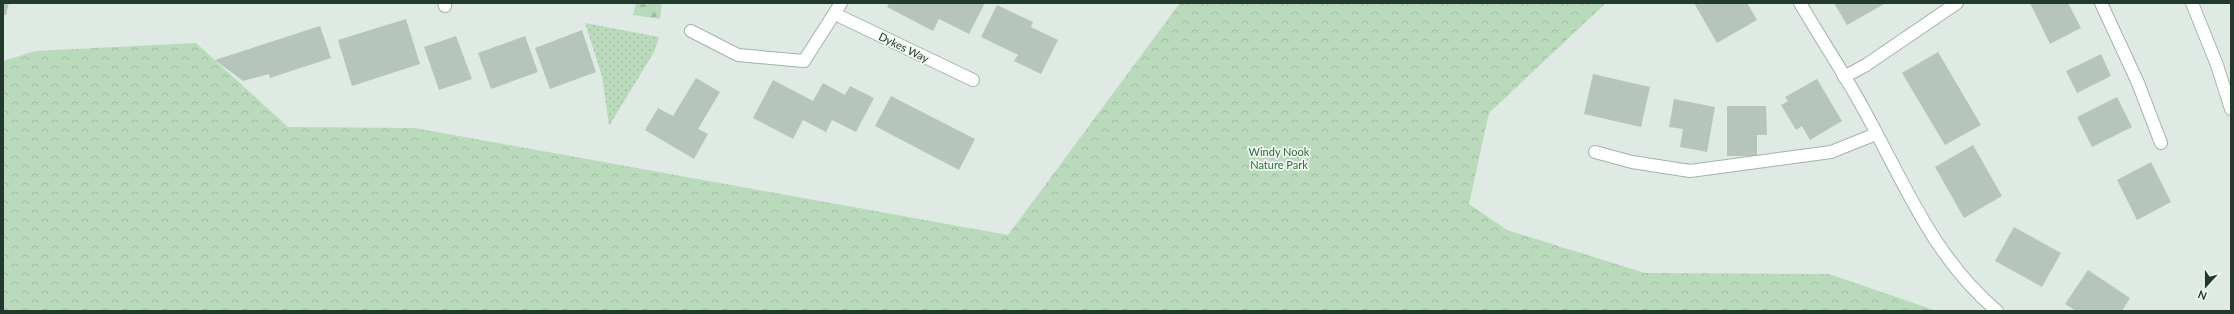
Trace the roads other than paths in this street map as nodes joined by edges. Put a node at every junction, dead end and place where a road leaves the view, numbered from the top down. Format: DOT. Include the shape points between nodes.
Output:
graph roads {
  1 [pos="841,3"];
  2 [pos="1800,3"];
  3 [pos="1957,3"];
  4 [pos="2101,3"];
  5 [pos="2192,3"];
  6 [pos="835,14"];
  7 [pos="691,31"];
  8 [pos="1844,77"];
  9 [pos="973,80"];
  10 [pos="2231,109"];
  11 [pos="1876,134"];
  12 [pos="2161,143"];
  13 [pos="1594,152"];
  14 [pos="1997,311"];
  1 -- 6 [label="street"];
  2 -- 8 [label="street"];
  3 -- 8 [label="street" via="1866,65"];
  4 -- 12 [label="street" via="2138,83"];
  5 -- 10 [label="street" via="2217,65"];
  6 -- 7 [label="street" via="804,61 738,55"];
  6 -- 9 [label="street, Dykes Way"];
  8 -- 11 [label="street"];
  11 -- 13 [label="street" via="1831,152 1690,171 1632,162"];
  11 -- 14 [label="street" via="1906,193 1940,249 1983,299"];
}
